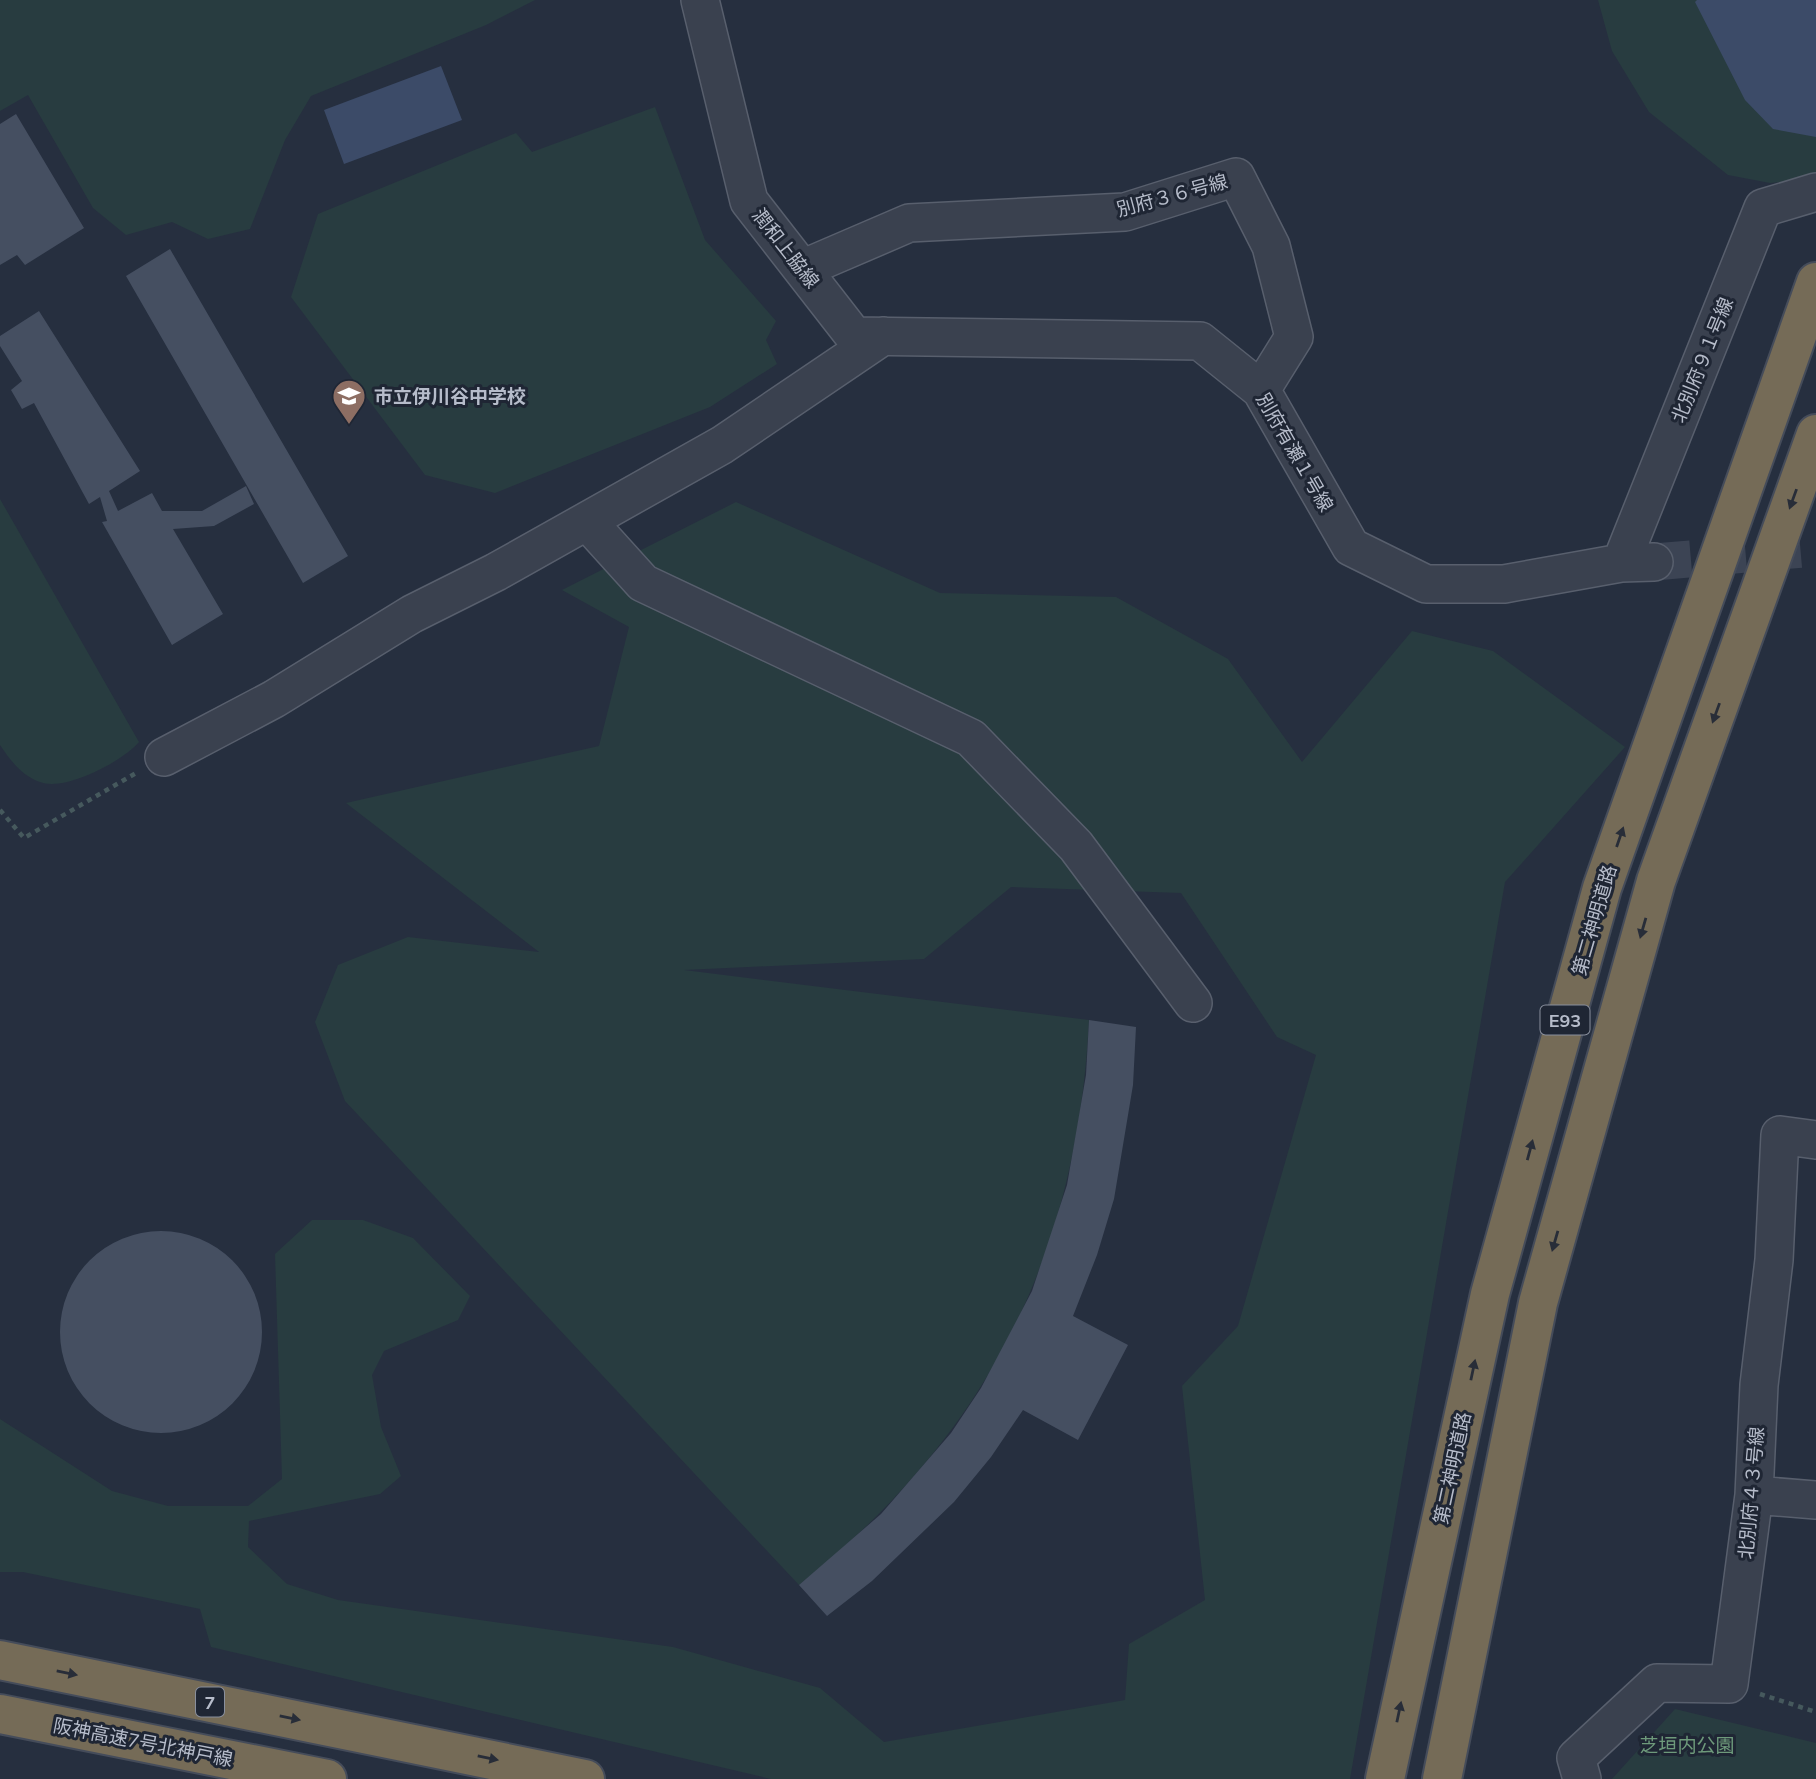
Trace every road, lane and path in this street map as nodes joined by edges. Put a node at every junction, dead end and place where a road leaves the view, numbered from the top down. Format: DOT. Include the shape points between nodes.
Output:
graph roads {
  1 [pos="700,0"];
  2 [pos="1816,192"];
  3 [pos="802,269"];
  4 [pos="1816,282"];
  5 [pos="883,337"];
  6 [pos="1261,390"];
  7 [pos="1816,434"];
  8 [pos="587,521"];
  9 [pos="1638,563"];
  10 [pos="164,757"];
  11 [pos="0,810"];
  12 [pos="1194,1003"];
  13 [pos="1816,1140"];
  14 [pos="1754,1495"];
  15 [pos="1816,1500"];
  16 [pos="0,1660"];
  17 [pos="1729,1684"];
  18 [pos="1816,1712"];
  19 [pos="0,1714"];
  20 [pos="327,1779"];
  21 [pos="586,1779"];
  22 [pos="1385,1779"];
  23 [pos="1442,1779"];
  24 [pos="1582,1779"];
  1 -- 3 [label="street, 潤和上脇線" via="749,201"];
  2 -- 9 [label="street, 北別府９１号線" via="1763,208"];
  3 -- 5 [label="street, 潤和上脇線" via="854,336"];
  3 -- 6 [label="street, 別府３６号線" via="909,223 1125,212 1236,177 1271,246 1294,338"];
  22 -- 4 [label="highway, 第二神明道路 / E93, one-way" via="1490,1294 1602,888"];
  5 -- 6 [label="street, 別府有瀬１号線" via="1200,341"];
  5 -- 8 [label="street" via="722,445"];
  6 -- 9 [label="street, 別府有瀬１号線" via="1351,547 1426,584 1504,584"];
  7 -- 23 [label="highway, E93, one-way" via="1656,881 1538,1303"];
  8 -- 10 [label="street" via="412,614 274,699"];
  8 -- 12 [label="street" via="643,583 971,738 1076,846"];
  10 -- 11 [label="path" via="24,838"];
  13 -- 14 [label="street, 北別府４３号線" via="1780,1135"];
  14 -- 15 [label="street"];
  14 -- 17 [label="street, 北別府４３号線"];
  16 -- 21 [label="highway, 7, one-way"];
  17 -- 18 [label="path"];
  17 -- 24 [label="street" via="1657,1683 1576,1758"];
  19 -- 20 [label="highway, 阪神高速7号北神戸線"];
}
